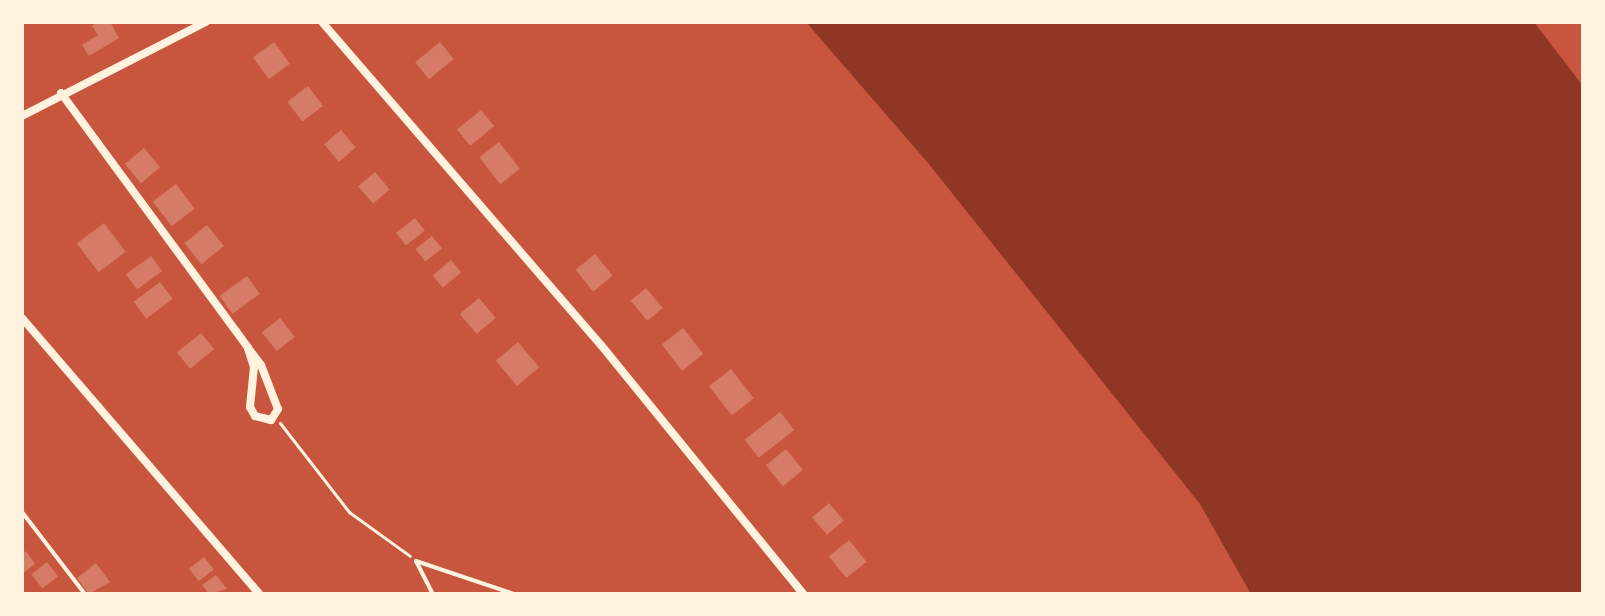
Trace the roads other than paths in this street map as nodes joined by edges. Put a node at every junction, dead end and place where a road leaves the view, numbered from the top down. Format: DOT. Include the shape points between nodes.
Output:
graph roads {
  1 [pos="206,22"];
  2 [pos="322,22"];
  3 [pos="61,93"];
  4 [pos="22,116"];
  5 [pos="22,318"];
  6 [pos="248,348"];
  7 [pos="22,512"];
  8 [pos="85,594"];
  9 [pos="259,594"];
  10 [pos="433,594"];
  11 [pos="514,594"];
  12 [pos="803,594"];
  1 -- 3 [label="street"];
  2 -- 12 [label="street" via="601,345"];
  3 -- 4 [label="street"];
  3 -- 6 [label="street"];
  5 -- 9 [label="street"];
  6 -- 6 [label="street" via="274,390 275,417 264,421 250,407 254,367"];
  7 -- 8 [label="lane"];
  10 -- 11 [label="lane" via="416,561"];
}
